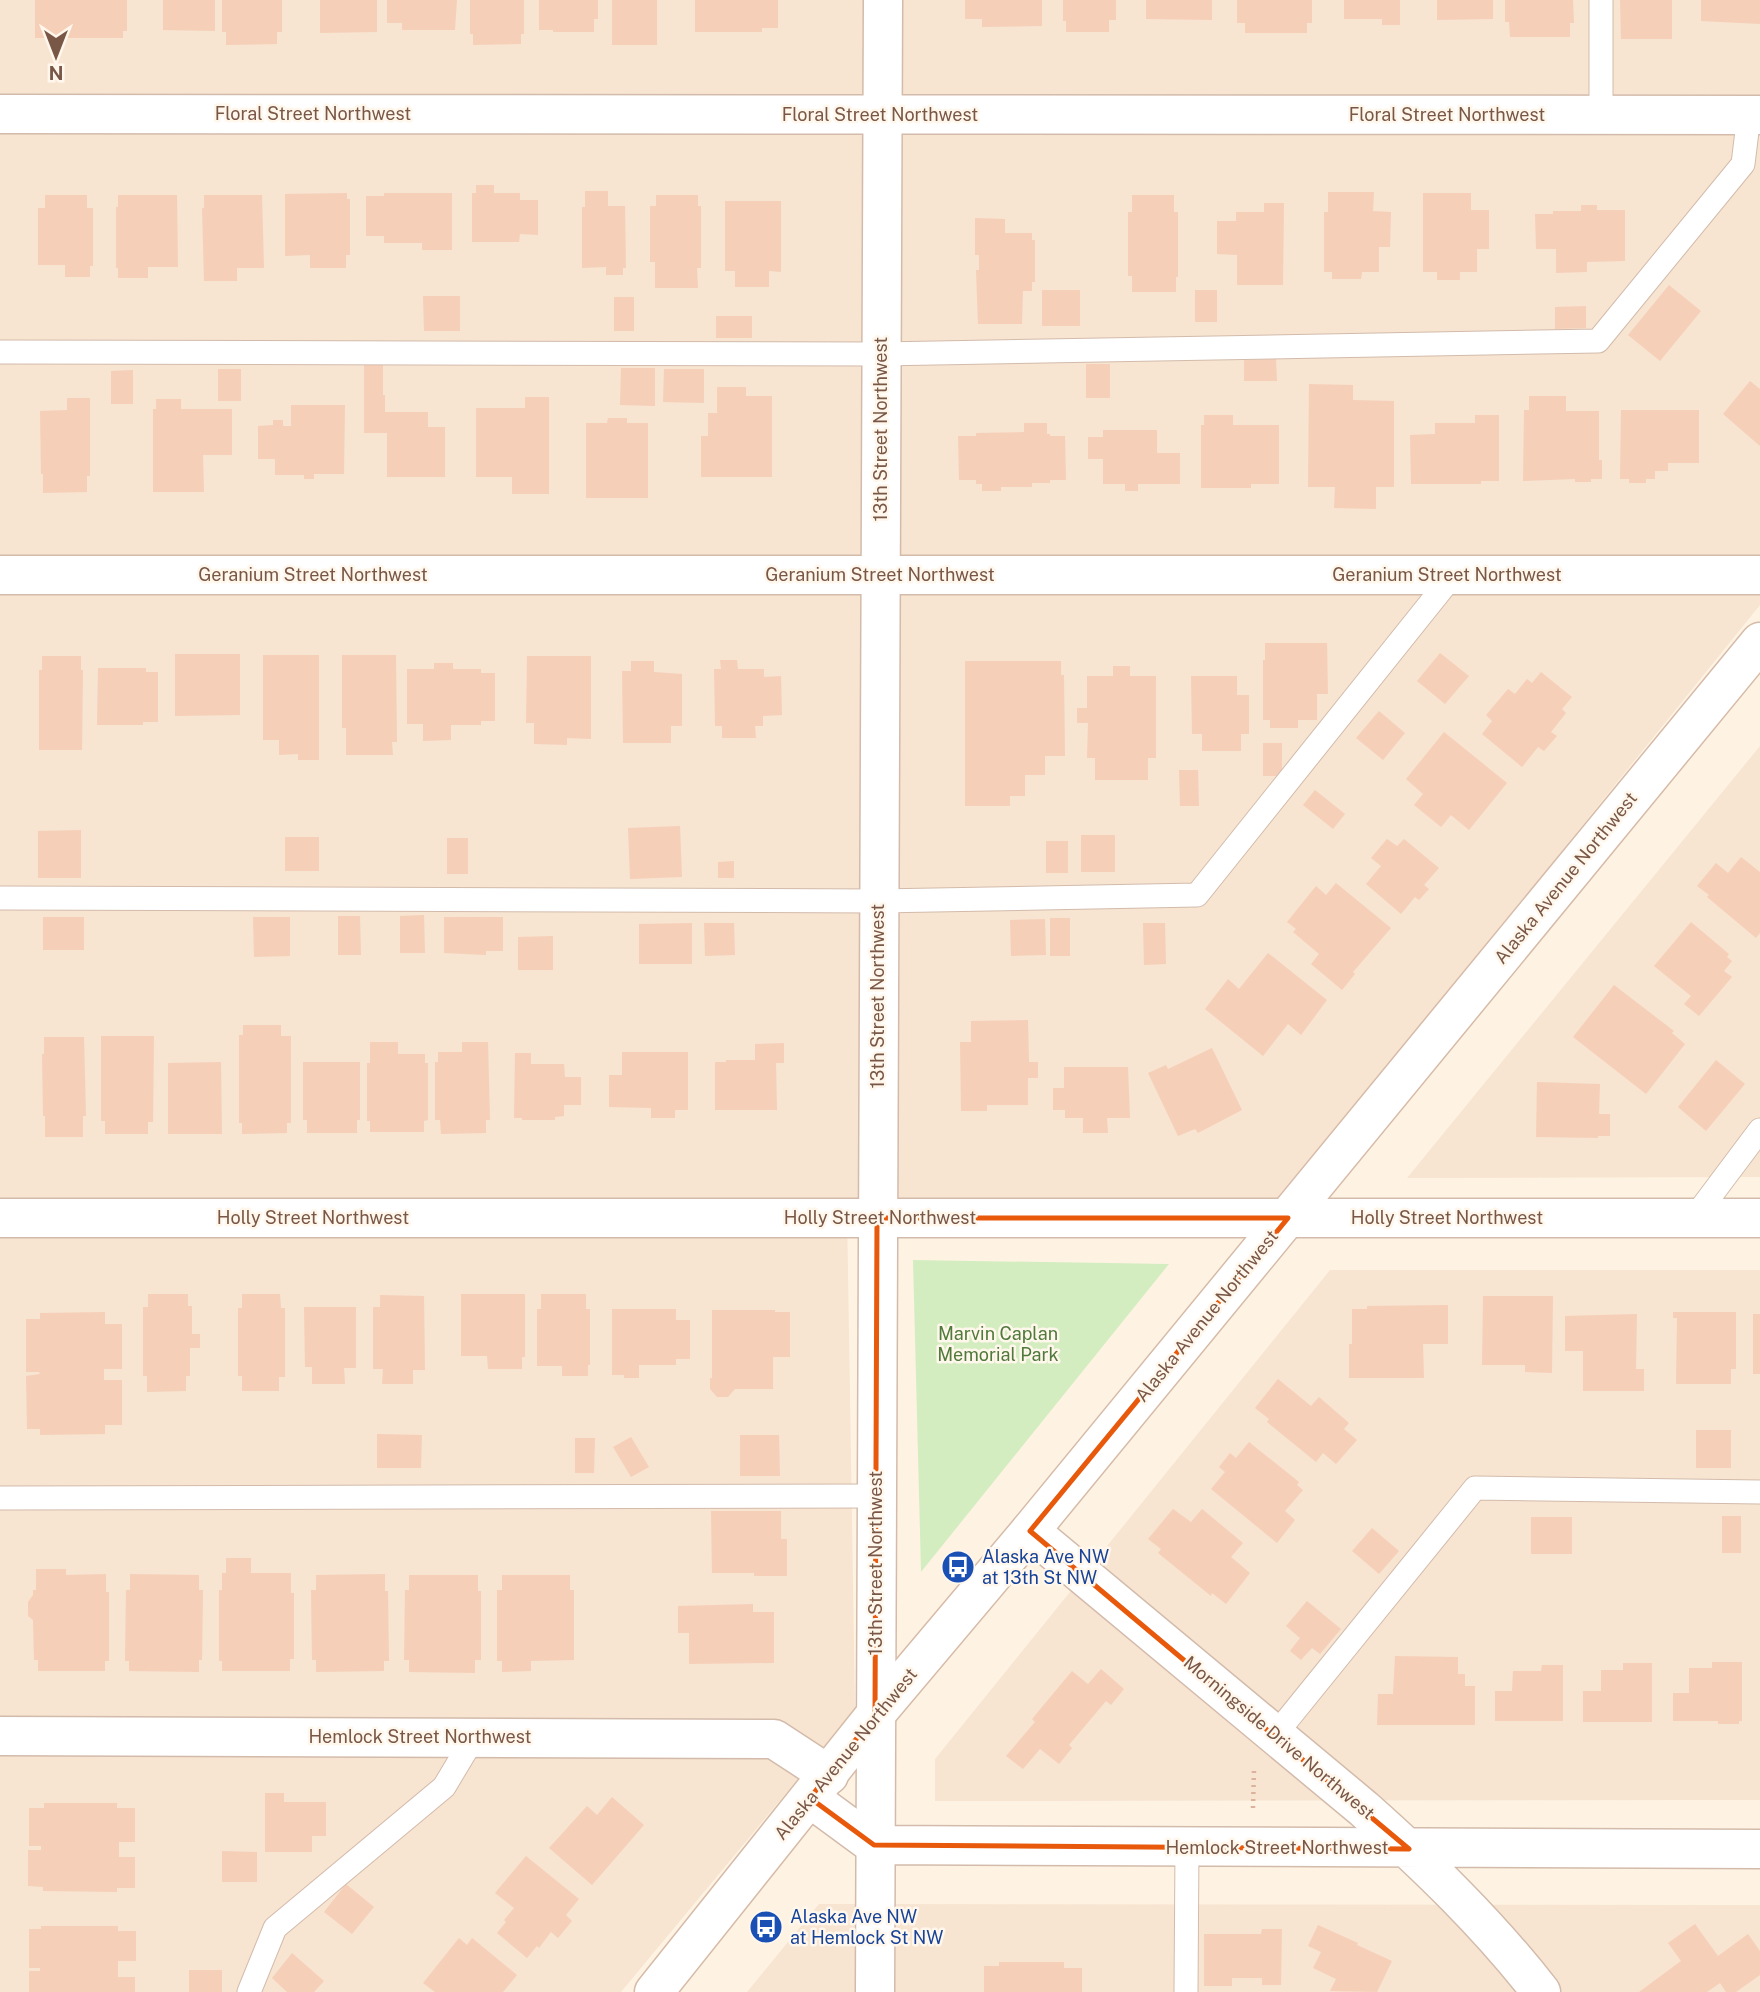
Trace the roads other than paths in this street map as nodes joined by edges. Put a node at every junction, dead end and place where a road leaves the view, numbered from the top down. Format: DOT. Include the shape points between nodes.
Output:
graph roads {
  1 [pos="883,0"];
  2 [pos="1601,0"];
  3 [pos="0,114"];
  4 [pos="882,114"];
  5 [pos="1601,115"];
  6 [pos="1754,115"];
  7 [pos="0,352"];
  8 [pos="881,354"];
  9 [pos="0,575"];
  10 [pos="880,575"];
  11 [pos="1454,575"];
  12 [pos="1760,575"];
  13 [pos="1760,642"];
  14 [pos="0,898"];
  15 [pos="878,901"];
  16 [pos="1760,1130"];
  17 [pos="0,1218"];
  18 [pos="877,1218"];
  19 [pos="1288,1218"];
  20 [pos="1694,1218"];
  21 [pos="1760,1218"];
  22 [pos="1760,1492"];
  23 [pos="876,1496"];
  24 [pos="0,1498"];
  25 [pos="1030,1531"];
  26 [pos="875,1715"];
  27 [pos="0,1735"];
  28 [pos="1275,1735"];
  29 [pos="474,1737"];
  30 [pos="820,1786"];
  31 [pos="874,1845"];
  32 [pos="1187,1848"];
  33 [pos="1409,1849"];
  34 [pos="1760,1849"];
  35 [pos="249,1992"];
  36 [pos="654,1992"];
  37 [pos="875,1992"];
  38 [pos="1186,1992"];
  39 [pos="1541,1992"];
  1 -- 4 [label="street, 13th Street Northwest"];
  2 -- 5 [label="lane"];
  3 -- 4 [label="street, Floral Street Northwest"];
  4 -- 5 [label="street, Floral Street Northwest"];
  4 -- 8 [label="street, 13th Street Northwest"];
  5 -- 6 [label="street, Floral Street Northwest"];
  6 -- 8 [label="lane" via="1743,164 1598,341"];
  7 -- 8 [label="lane"];
  8 -- 10 [label="street, 13th Street Northwest"];
  9 -- 10 [label="street, Geranium Street Northwest"];
  10 -- 11 [label="street, Geranium Street Northwest"];
  10 -- 15 [label="street, 13th Street Northwest"];
  11 -- 12 [label="street, Geranium Street Northwest"];
  11 -- 15 [label="lane" via="1197,895"];
  13 -- 19 [label="street, Alaska Avenue Northwest"];
  14 -- 15 [label="lane"];
  15 -- 18 [label="street, 13th Street Northwest"];
  16 -- 20 [label="lane"];
  17 -- 18 [label="street, Holly Street Northwest"];
  18 -- 19 [label="street, Holly Street Northwest"];
  18 -- 23 [label="street, 13th Street Northwest"];
  19 -- 20 [label="street, Holly Street Northwest"];
  19 -- 25 [label="street, Alaska Avenue Northwest"];
  20 -- 21 [label="street, Holly Street Northwest"];
  22 -- 28 [label="lane" via="1475,1488"];
  23 -- 24 [label="lane"];
  23 -- 26 [label="street, 13th Street Northwest"];
  25 -- 26 [label="street, Alaska Avenue Northwest"];
  25 -- 28 [label="street, Morningside Drive Northwest"];
  26 -- 30 [label="street, Alaska Avenue Northwest"];
  26 -- 31 [label="street, 13th Street Northwest"];
  27 -- 29 [label="street, Hemlock Street Northwest"];
  28 -- 33 [label="street, Morningside Drive Northwest"];
  29 -- 30 [label="street, Hemlock Street Northwest" via="774,1739"];
  29 -- 35 [label="lane" via="444,1787 275,1928"];
  30 -- 31 [label="street, Hemlock Street Northwest"];
  30 -- 36 [label="street, Alaska Avenue Northwest"];
  31 -- 32 [label="street, Hemlock Street Northwest"];
  31 -- 37 [label="street, 13th Street Northwest"];
  32 -- 33 [label="street, Hemlock Street Northwest"];
  32 -- 38 [label="lane"];
  33 -- 34 [label="street, Hemlock Street Northwest"];
  33 -- 39 [label="street, Morningside Drive Northwest" via="1486,1927"];
}
